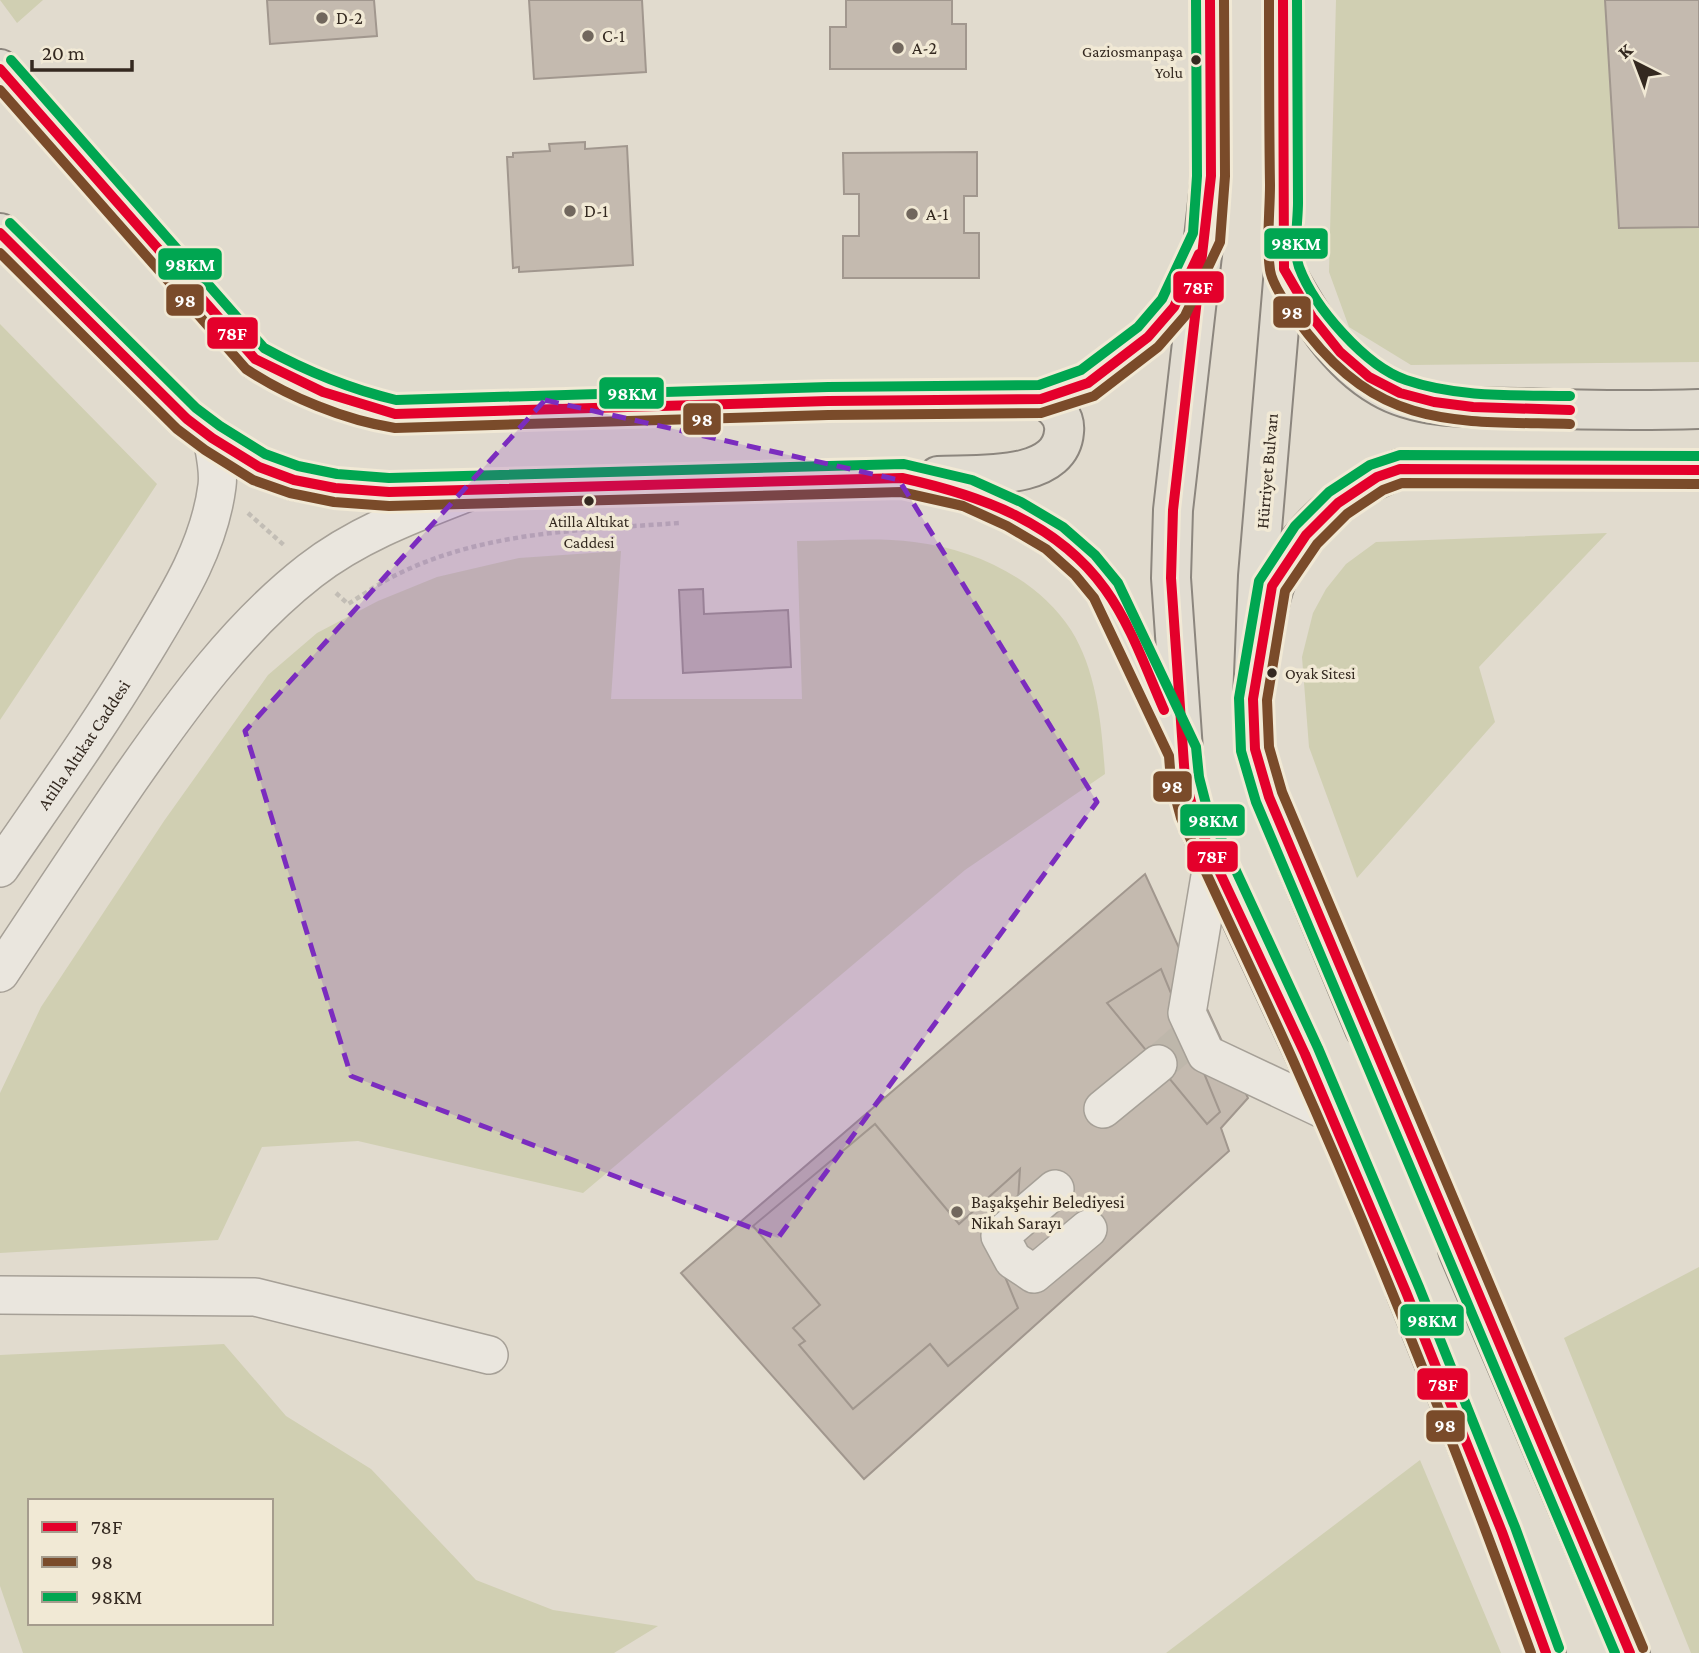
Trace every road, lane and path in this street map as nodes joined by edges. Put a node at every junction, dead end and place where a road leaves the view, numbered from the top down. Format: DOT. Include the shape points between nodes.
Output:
graph roads {
  1 [pos="1210,0"];
  2 [pos="1283,0"];
  3 [pos="0,69"];
  4 [pos="0,233"];
  5 [pos="1207,237"];
  6 [pos="1284,269"];
  7 [pos="1041,399"];
  8 [pos="1699,409"];
  9 [pos="212,438"];
  10 [pos="1699,470"];
  11 [pos="902,478"];
  12 [pos="469,491"];
  13 [pos="1253,699"];
  14 [pos="1183,752"];
  15 [pos="1213,858"];
  16 [pos="0,868"];
  17 [pos="0,973"];
  18 [pos="1365,1029"];
  19 [pos="1158,1065"];
  20 [pos="1314,1074"];
  21 [pos="1103,1110"];
  22 [pos="1331,1113"];
  23 [pos="1055,1189"];
  24 [pos="1088,1229"];
  25 [pos="1458,1250"];
  26 [pos="1406,1292"];
  27 [pos="0,1294"];
  28 [pos="489,1355"];
  29 [pos="1546,1653"];
  30 [pos="1630,1653"];
  1 -- 5 [label="main road"];
  2 -- 6 [label="main road, Hürriyet Bulvarı"];
  3 -- 7 [label="main road" via="256,359 295,383 354,405 395,414"];
  4 -- 9 [label="main road" via="177,410"];
  5 -- 7 [label="main road" via="1174,307 1147,337 1088,383"];
  5 -- 14 [label="main road" via="1173,510 1171,579"];
  6 -- 8 [label="main road" via="1338,352 1381,387 1414,400 1458,407"];
  6 -- 13 [label="main road, Hürriyet Bulvarı" via="1258,576"];
  7 -- 11 [label="main road" via="1059,412 1064,424 1061,447 1042,463 1025,470"];
  9 -- 12 [label="main road" via="259,467 307,483 376,491"];
  9 -- 16 [label="street, Atilla Altıkat Caddesi" via="217,486 206,534 186,582 112,705"];
  10 -- 13 [label="main road" via="1447,467 1400,469 1377,477 1320,519 1272,586"];
  11 -- 12 [label="main road"];
  11 -- 14 [label="main road" via="968,493 1014,513 1086,565 1106,590"];
  12 -- 17 [label="street" via="355,543 311,570 260,615 207,672 150,750"];
  13 -- 18 [label="main road, Hürriyet Bulvarı" via="1255,749 1269,797"];
  14 -- 15 [label="main road" via="1194,813"];
  15 -- 20 [label="main road"];
  15 -- 22 [label="street" via="1187,1013 1193,1035 1206,1054"];
  19 -- 21 [label="street"];
  23 -- 24 [label="street" via="1000,1236 1013,1260 1034,1274"];
  25 -- 30 [label="main road"];
  26 -- 29 [label="main road"];
  27 -- 28 [label="street" via="255,1297"];
}
